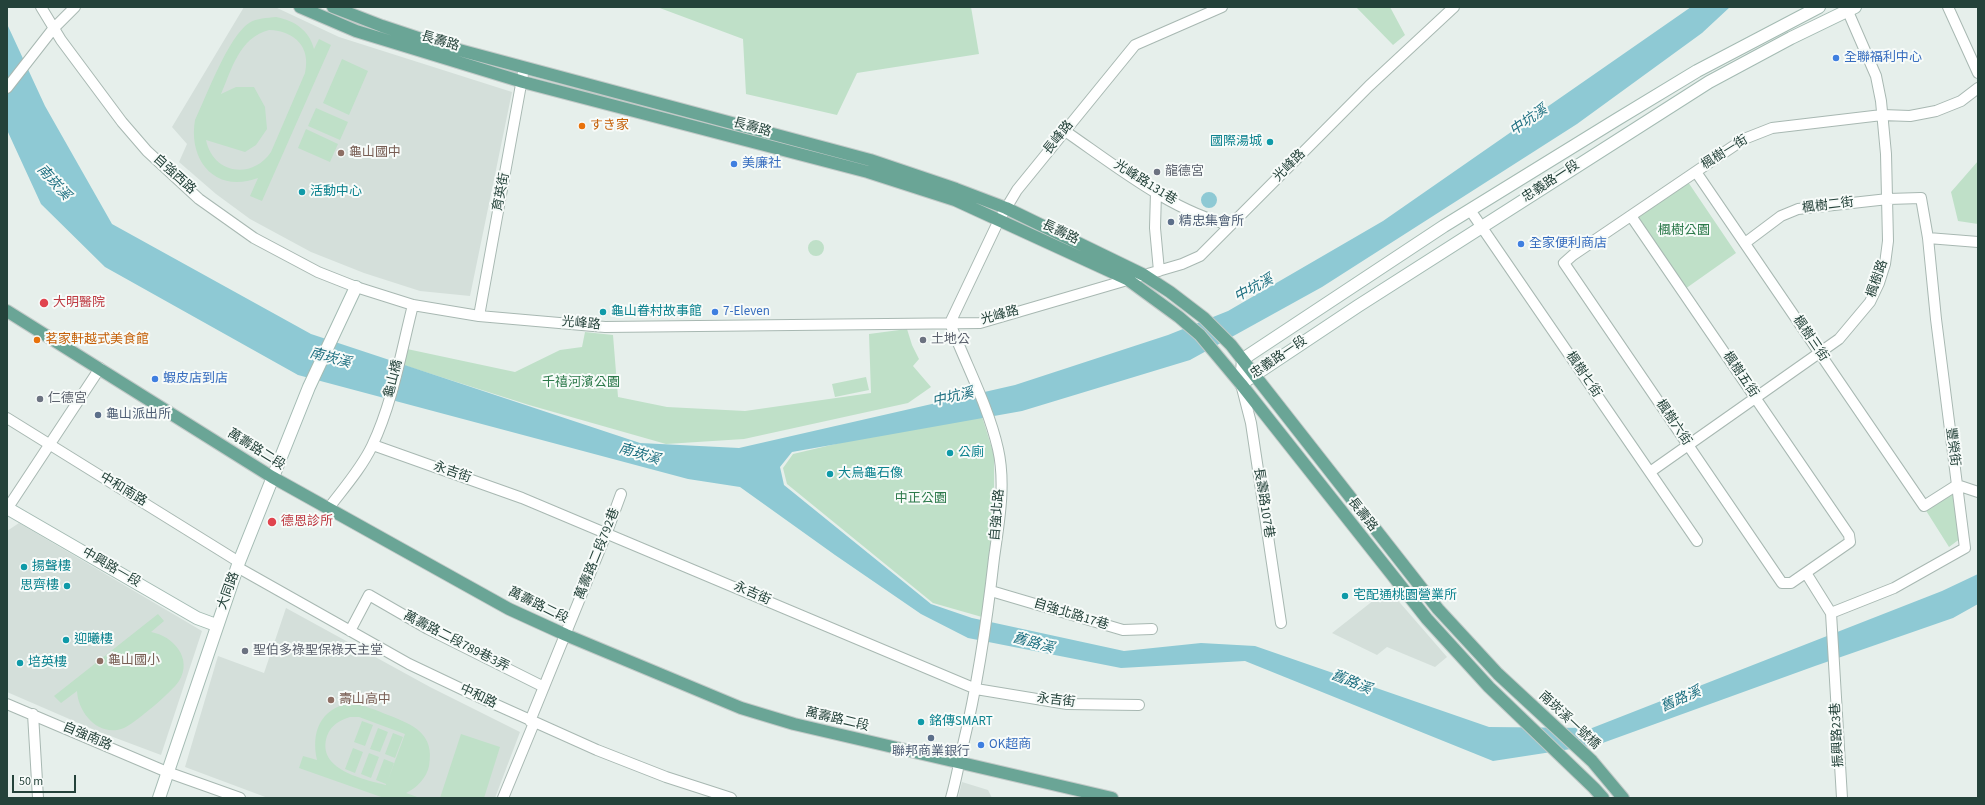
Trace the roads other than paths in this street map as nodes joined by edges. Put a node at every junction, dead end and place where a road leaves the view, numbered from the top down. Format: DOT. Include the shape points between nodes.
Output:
graph roads {
  1 [pos="41,7"];
  2 [pos="75,7"];
  3 [pos="300,7"];
  4 [pos="333,7"];
  5 [pos="1222,7"];
  6 [pos="1454,7"];
  7 [pos="1819,7"];
  8 [pos="1948,7"];
  9 [pos="1850,8"];
  10 [pos="53,29"];
  11 [pos="524,68"];
  12 [pos="1978,73"];
  13 [pos="523,82"];
  14 [pos="7,88"];
  15 [pos="1978,88"];
  16 [pos="1882,115"];
  17 [pos="1065,131"];
  18 [pos="840,159"];
  19 [pos="1696,172"];
  20 [pos="1156,192"];
  21 [pos="1921,198"];
  22 [pos="1888,199"];
  23 [pos="1006,208"];
  24 [pos="1470,210"];
  25 [pos="1631,216"];
  26 [pos="999,220"];
  27 [pos="1231,225"];
  28 [pos="1481,227"];
  29 [pos="1928,238"];
  30 [pos="1978,242"];
  31 [pos="1745,243"];
  32 [pos="1564,263"];
  33 [pos="1159,271"];
  34 [pos="1144,275"];
  35 [pos="1127,280"];
  36 [pos="356,287"];
  37 [pos="414,305"];
  38 [pos="7,311"];
  39 [pos="479,316"];
  40 [pos="950,322"];
  41 [pos="1820,354"];
  42 [pos="1244,359"];
  43 [pos="100,368"];
  44 [pos="1255,373"];
  45 [pos="1241,384"];
  46 [pos="1756,398"];
  47 [pos="7,418"];
  48 [pos="50,444"];
  49 [pos="373,445"];
  50 [pos="1688,445"];
  51 [pos="1650,472"];
  52 [pos="272,477"];
  53 [pos="1957,485"];
  54 [pos="1978,492"];
  55 [pos="621,494"];
  56 [pos="7,508"];
  57 [pos="328,509"];
  58 [pos="607,532"];
  59 [pos="1697,541"];
  60 [pos="238,565"];
  61 [pos="1806,573"];
  62 [pos="991,591"];
  63 [pos="1831,613"];
  64 [pos="1281,623"];
  65 [pos="216,625"];
  66 [pos="1152,629"];
  67 [pos="350,631"];
  68 [pos="566,635"];
  69 [pos="1498,674"];
  70 [pos="544,687"];
  71 [pos="976,689"];
  72 [pos="7,704"];
  73 [pos="1139,704"];
  74 [pos="33,714"];
  75 [pos="532,722"];
  76 [pos="960,762"];
  77 [pos="167,772"];
  78 [pos="1620,795"];
  79 [pos="38,798"];
  80 [pos="159,798"];
  81 [pos="240,798"];
  82 [pos="503,798"];
  83 [pos="731,798"];
  84 [pos="951,798"];
  85 [pos="1112,798"];
  86 [pos="1603,798"];
  87 [pos="1842,798"];
  1 -- 10 [label="street, 自強西路"];
  2 -- 10 [label="street"];
  3 -- 13 [label="main road, 長壽路" via="356,31"];
  4 -- 11 [label="main road, 長壽路" via="382,26"];
  5 -- 17 [label="street, 長峰路" via="1135,45"];
  6 -- 27 [label="street, 光峰路" via="1369,86"];
  7 -- 24 [label="main road, 忠義路一段" via="1697,71"];
  8 -- 12 [label="street"];
  9 -- 16 [label="street, 楓樹路" via="1876,76"];
  9 -- 28 [label="main road, 忠義路一段" via="1709,82"];
  10 -- 14 [label="street"];
  10 -- 36 [label="street, 自強西路" via="122,122 147,151 184,185 254,238 318,272"];
  11 -- 13 [label="street, 育英街"];
  11 -- 18 [label="main road, 長壽路"];
  13 -- 18 [label="main road, 長壽路"];
  13 -- 39 [label="street, 育英街"];
  15 -- 16 [label="street, 楓樹一街" via="1961,101 1936,111 1910,116"];
  16 -- 19 [label="street, 楓樹一街" via="1772,128 1744,139"];
  16 -- 22 [label="street, 楓樹路"];
  17 -- 20 [label="street, 光峰路131巷"];
  17 -- 23 [label="street, 長峰路" via="1017,190"];
  18 -- 23 [label="main road, 長壽路" via="870,160"];
  18 -- 26 [label="main road, 長壽路" via="955,200"];
  19 -- 25 [label="street, 楓樹一街"];
  19 -- 31 [label="street, 楓樹三街"];
  20 -- 27 [label="street, 光峰路131巷" via="1212,221"];
  20 -- 33 [label="street" via="1155,228"];
  21 -- 22 [label="street, 楓樹二街"];
  21 -- 29 [label="street, 豐榮街"];
  22 -- 31 [label="street, 楓樹二街" via="1798,209 1781,216"];
  22 -- 41 [label="street, 楓樹路" via="1888,241 1885,264 1879,282 1870,302 1852,325"];
  23 -- 26 [label="street, 長峰路"];
  23 -- 34 [label="main road, 長壽路"];
  24 -- 28 [label="street, 楓樹七街"];
  24 -- 42 [label="main road, 忠義路一段"];
  25 -- 32 [label="street, 楓樹一街"];
  25 -- 46 [label="street, 楓樹五街"];
  26 -- 35 [label="main road, 長壽路"];
  26 -- 40 [label="street, 長峰路"];
  27 -- 33 [label="street, 光峰路" via="1200,256"];
  28 -- 44 [label="main road, 忠義路一段"];
  28 -- 51 [label="street, 楓樹七街"];
  29 -- 30 [label="street"];
  29 -- 53 [label="street, 豐榮街"];
  31 -- 41 [label="street, 楓樹三街"];
  32 -- 50 [label="street, 楓樹六街"];
  33 -- 34 [label="street, 光峰路"];
  34 -- 35 [label="street, 光峰路"];
  34 -- 42 [label="main road, 長壽路" via="1204,318"];
  35 -- 40 [label="street, 光峰路" via="980,323"];
  35 -- 45 [label="main road, 長壽路" via="1200,335"];
  36 -- 37 [label="street, 光峰路"];
  36 -- 52 [label="main road, 大同路" via="309,387"];
  37 -- 39 [label="street, 光峰路"];
  37 -- 49 [label="street, 龜山橋" via="388,405"];
  38 -- 43 [label="main road, 萬壽路二段"];
  39 -- 40 [label="street, 光峰路" via="606,327"];
  40 -- 62 [label="street, 自強北路" via="960,350 976,380 998,450 1001,498"];
  41 -- 46 [label="street, 楓樹路"];
  41 -- 53 [label="street, 楓樹三街" via="1924,506"];
  42 -- 44 [label="main road, 長壽路"];
  42 -- 45 [label="main road, 忠義路一段"];
  43 -- 48 [label="street"];
  43 -- 52 [label="main road, 萬壽路二段"];
  44 -- 45 [label="main road, 忠義路一段"];
  44 -- 69 [label="main road, 長壽路" via="1438,609"];
  45 -- 64 [label="street, 長壽路107巷" via="1251,423"];
  45 -- 86 [label="main road, 長壽路" via="1426,619 1489,687"];
  46 -- 50 [label="street, 楓樹路"];
  46 -- 61 [label="street, 楓樹五街" via="1849,535 1850,542"];
  47 -- 48 [label="street, 中和南路"];
  48 -- 56 [label="street"];
  48 -- 60 [label="street, 中和南路"];
  49 -- 57 [label="street"];
  49 -- 58 [label="street, 永吉街" via="522,498"];
  50 -- 51 [label="street, 楓樹路"];
  50 -- 61 [label="street, 楓樹六街" via="1782,583 1791,583"];
  51 -- 59 [label="street, 楓樹七街"];
  52 -- 57 [label="main road, 萬壽路二段"];
  52 -- 60 [label="main road, 大同路"];
  53 -- 54 [label="street"];
  53 -- 63 [label="street, 豐榮街" via="1965,548 1894,588"];
  55 -- 58 [label="street, 萬壽路二段792巷"];
  56 -- 65 [label="main road, 中興路一段" via="197,618"];
  57 -- 68 [label="main road, 萬壽路二段" via="509,608"];
  58 -- 68 [label="street, 萬壽路二段792巷"];
  58 -- 71 [label="street, 永吉街"];
  60 -- 65 [label="main road, 大同路"];
  60 -- 67 [label="street, 中和路"];
  61 -- 63 [label="street"];
  62 -- 66 [label="street, 自強北路17巷" via="1123,630"];
  62 -- 71 [label="street, 自強北路"];
  63 -- 87 [label="street, 振興路23巷"];
  65 -- 77 [label="main road, 大同路"];
  67 -- 70 [label="street, 萬壽路二段789巷3弄" via="369,596 428,629"];
  67 -- 75 [label="street, 中和路" via="409,664"];
  68 -- 70 [label="street, 萬壽路二段792巷"];
  68 -- 76 [label="main road, 萬壽路二段" via="741,708 794,724"];
  69 -- 78 [label="main road, 南崁溪一號橋" via="1592,761"];
  70 -- 75 [label="street, 萬壽路二段792巷"];
  71 -- 73 [label="street, 永吉街" via="1067,704"];
  71 -- 76 [label="street"];
  72 -- 74 [label="street, 自強南路"];
  74 -- 77 [label="street, 自強南路"];
  74 -- 79 [label="street"];
  75 -- 82 [label="street, 萬壽路二段792巷"];
  75 -- 83 [label="street, 中和路" via="666,777"];
  76 -- 84 [label="street"];
  76 -- 85 [label="main road, 萬壽路二段"];
  77 -- 80 [label="main road, 大同路"];
  77 -- 81 [label="street, 自強南路"];
}
